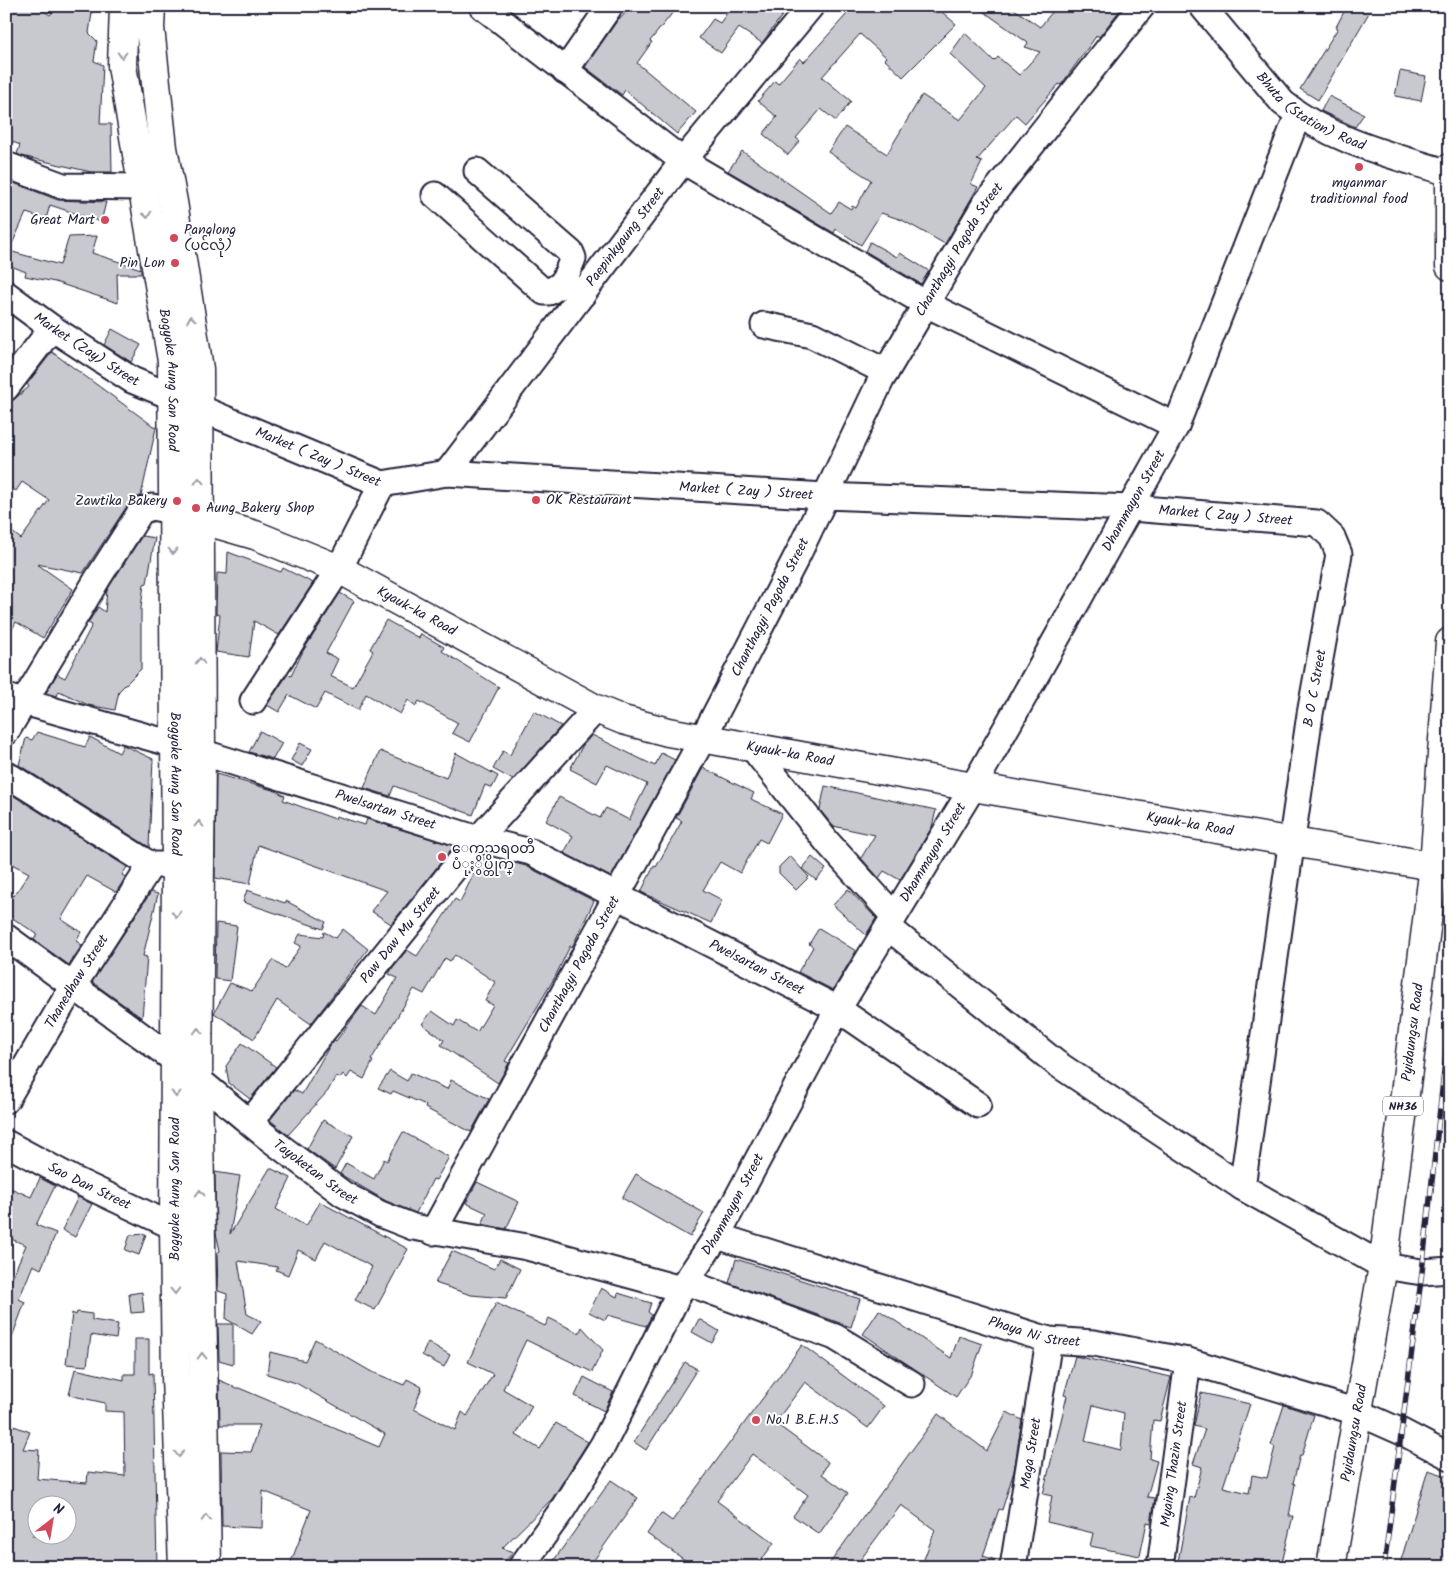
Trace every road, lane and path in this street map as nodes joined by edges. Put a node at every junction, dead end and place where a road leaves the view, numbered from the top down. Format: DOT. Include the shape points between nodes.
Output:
graph roads {
  1 [pos="124,6"];
  2 [pos="131,6"];
  3 [pos="482,6"];
  4 [pos="610,6"];
  5 [pos="811,6"];
  6 [pos="1142,6"];
  7 [pos="1202,6"];
  8 [pos="150,17"];
  9 [pos="565,70"];
  10 [pos="1298,115"];
  11 [pos="683,161"];
  12 [pos="6,165"];
  13 [pos="1449,170"];
  14 [pos="477,171"];
  15 [pos="142,187"];
  16 [pos="435,195"];
  17 [pos="1450,266"];
  18 [pos="573,288"];
  19 [pos="6,294"];
  20 [pos="928,305"];
  21 [pos="764,324"];
  22 [pos="52,328"];
  23 [pos="886,372"];
  24 [pos="6,388"];
  25 [pos="172,397"];
  26 [pos="199,407"];
  27 [pos="1176,426"];
  28 [pos="447,473"];
  29 [pos="382,484"];
  30 [pos="825,496"];
  31 [pos="1131,508"];
  32 [pos="172,511"];
  33 [pos="200,518"];
  34 [pos="1332,537"];
  35 [pos="338,569"];
  36 [pos="1450,642"];
  37 [pos="16,699"];
  38 [pos="253,701"];
  39 [pos="596,709"];
  40 [pos="6,732"];
  41 [pos="703,738"];
  42 [pos="752,746"];
  43 [pos="188,749"];
  44 [pos="6,774"];
  45 [pos="973,787"];
  46 [pos="478,840"];
  47 [pos="1293,840"];
  48 [pos="1442,867"];
  49 [pos="175,868"];
  50 [pos="617,896"];
  51 [pos="891,922"];
  52 [pos="6,937"];
  53 [pos="74,986"];
  54 [pos="838,1010"];
  55 [pos="176,1061"];
  56 [pos="198,1079"];
  57 [pos="6,1100"];
  58 [pos="978,1105"];
  59 [pos="250,1122"];
  60 [pos="6,1143"];
  61 [pos="1242,1187"];
  62 [pos="174,1227"];
  63 [pos="433,1232"];
  64 [pos="716,1236"];
  65 [pos="1383,1266"];
  66 [pos="1450,1270"];
  67 [pos="684,1286"];
  68 [pos="1049,1340"];
  69 [pos="1188,1361"];
  70 [pos="912,1384"];
  71 [pos="1357,1412"];
  72 [pos="1450,1457"];
  73 [pos="183,1567"];
  74 [pos="208,1567"];
  75 [pos="521,1567"];
  76 [pos="1013,1567"];
  77 [pos="1160,1567"];
  78 [pos="1331,1567"];
  1 -- 15 [label="main road, Bogyoke Aung San Road, one-way" via="122,66"];
  2 -- 8 [label="street"];
  3 -- 9 [label="street"];
  4 -- 9 [label="street"];
  5 -- 11 [label="street, Paepinkyaung Street"];
  6 -- 20 [label="street, Chanthagyi Pagoda Street" via="985,204"];
  7 -- 10 [label="street, Bhuta (Station) Road" via="1272,91"];
  26 -- 8 [label="main road, Bogyoke Aung San Road, one-way" via="199,369 163,148"];
  9 -- 11 [label="street"];
  10 -- 13 [label="street, Bhuta (Station) Road" via="1332,134"];
  10 -- 27 [label="street, Dhammayon Street"];
  11 -- 18 [label="street, Paepinkyaung Street"];
  11 -- 20 [label="street"];
  12 -- 15 [label="street" via="63,186"];
  13 -- 17 [label="main road"];
  14 -- 18 [label="street" via="571,253"];
  15 -- 25 [label="main road, Bogyoke Aung San Road, one-way" via="167,327"];
  16 -- 18 [label="street" via="544,292"];
  18 -- 28 [label="street, Paepinkyaung Street"];
  19 -- 22 [label="street, Market (Zay) Street"];
  20 -- 23 [label="street, Chanthagyi Pagoda Street"];
  20 -- 27 [label="street"];
  21 -- 23 [label="street" via="812,336"];
  22 -- 24 [label="street"];
  22 -- 25 [label="street, Market (Zay) Street" via="132,380"];
  23 -- 30 [label="street, Chanthagyi Pagoda Street"];
  25 -- 26 [label="street, Market ( Zay ) Street"];
  25 -- 32 [label="main road, Bogyoke Aung San Road"];
  26 -- 29 [label="street, Market ( Zay ) Street"];
  33 -- 26 [label="main road, Bogyoke Aung San Road, one-way"];
  27 -- 31 [label="street, Dhammayon Street"];
  28 -- 29 [label="street, Market ( Zay ) Street"];
  28 -- 30 [label="street, Market ( Zay ) Street"];
  29 -- 35 [label="street"];
  30 -- 31 [label="street, Market ( Zay ) Street"];
  30 -- 41 [label="street, Chanthagyi Pagoda Street"];
  31 -- 34 [label="street, Market ( Zay ) Street" via="1317,523"];
  31 -- 45 [label="street, Dhammayon Street"];
  32 -- 33 [label="main road, Kyauk-ka Road"];
  32 -- 37 [label="street" via="152,507 141,511"];
  32 -- 43 [label="main road, Bogyoke Aung San Road, one-way"];
  33 -- 35 [label="main road, Kyauk-ka Road" via="255,535"];
  43 -- 33 [label="main road, Bogyoke Aung San Road, one-way"];
  34 -- 47 [label="street, B O C Street" via="1339,554 1310,714"];
  35 -- 38 [label="street"];
  35 -- 39 [label="main road, Kyauk-ka Road"];
  36 -- 48 [label="main road, Pyidaungsu Road / NH36"];
  37 -- 40 [label="street"];
  37 -- 43 [label="street, Pwelsartan Street"];
  39 -- 41 [label="main road, Kyauk-ka Road" via="623,720"];
  39 -- 46 [label="street, Paw Daw Mu Street"];
  41 -- 42 [label="main road, Kyauk-ka Road"];
  41 -- 50 [label="street, Chanthagyi Pagoda Street"];
  42 -- 45 [label="main road, Kyauk-ka Road"];
  42 -- 51 [label="street"];
  43 -- 46 [label="street, Pwelsartan Street"];
  43 -- 49 [label="main road, Bogyoke Aung San Road"];
  44 -- 49 [label="street"];
  45 -- 47 [label="main road, Kyauk-ka Road"];
  45 -- 51 [label="street, Dhammayon Street"];
  46 -- 50 [label="street, Pwelsartan Street" via="531,852"];
  46 -- 59 [label="street, Paw Daw Mu Street"];
  47 -- 48 [label="main road, Kyauk-ka Road"];
  47 -- 61 [label="street, B O C Street"];
  48 -- 65 [label="main road, Pyidaungsu Road / NH36"];
  49 -- 53 [label="street, Thanedhaw Street"];
  49 -- 55 [label="main road, Bogyoke Aung San Road, one-way"];
  56 -- 49 [label="main road, Bogyoke Aung San Road, one-way"];
  50 -- 54 [label="street, Pwelsartan Street"];
  50 -- 63 [label="street, Chanthagyi Pagoda Street"];
  51 -- 54 [label="street, Dhammayon Street"];
  51 -- 61 [label="street" via="1056,1063"];
  52 -- 53 [label="street, Tayoketan Street"];
  53 -- 55 [label="street, Tayoketan Street"];
  53 -- 57 [label="street, Thanedhaw Street"];
  54 -- 58 [label="street, Pwelsartan Street"];
  54 -- 64 [label="street, Dhammayon Street"];
  55 -- 56 [label="street, Tayoketan Street"];
  55 -- 62 [label="main road, Bogyoke Aung San Road, one-way"];
  56 -- 59 [label="street, Tayoketan Street"];
  74 -- 56 [label="main road, Bogyoke Aung San Road, one-way"];
  59 -- 63 [label="street, Tayoketan Street" via="343,1194 413,1228"];
  60 -- 62 [label="street, Sao Dan Street"];
  61 -- 65 [label="street"];
  62 -- 73 [label="main road, Bogyoke Aung San Road, one-way"];
  63 -- 67 [label="street, Tayoketan Street" via="527,1246"];
  64 -- 67 [label="street, Dhammayon Street"];
  64 -- 68 [label="street, Phaya Ni Street"];
  65 -- 66 [label="street" via="1422,1272"];
  65 -- 71 [label="main road, Pyidaungsu Road / NH36"];
  67 -- 70 [label="street, Tayoketan Street" via="834,1338"];
  67 -- 75 [label="street, Dhammayon Street" via="603,1445"];
  68 -- 69 [label="street, Phaya Ni Street" via="1094,1343"];
  68 -- 76 [label="street, Maga Street"];
  69 -- 71 [label="street, Phaya Ni Street"];
  69 -- 77 [label="street, Myaing Thazin Street"];
  71 -- 72 [label="street, Phaya Ni Street"];
  71 -- 78 [label="main road, Pyidaungsu Road / NH36"];
}
